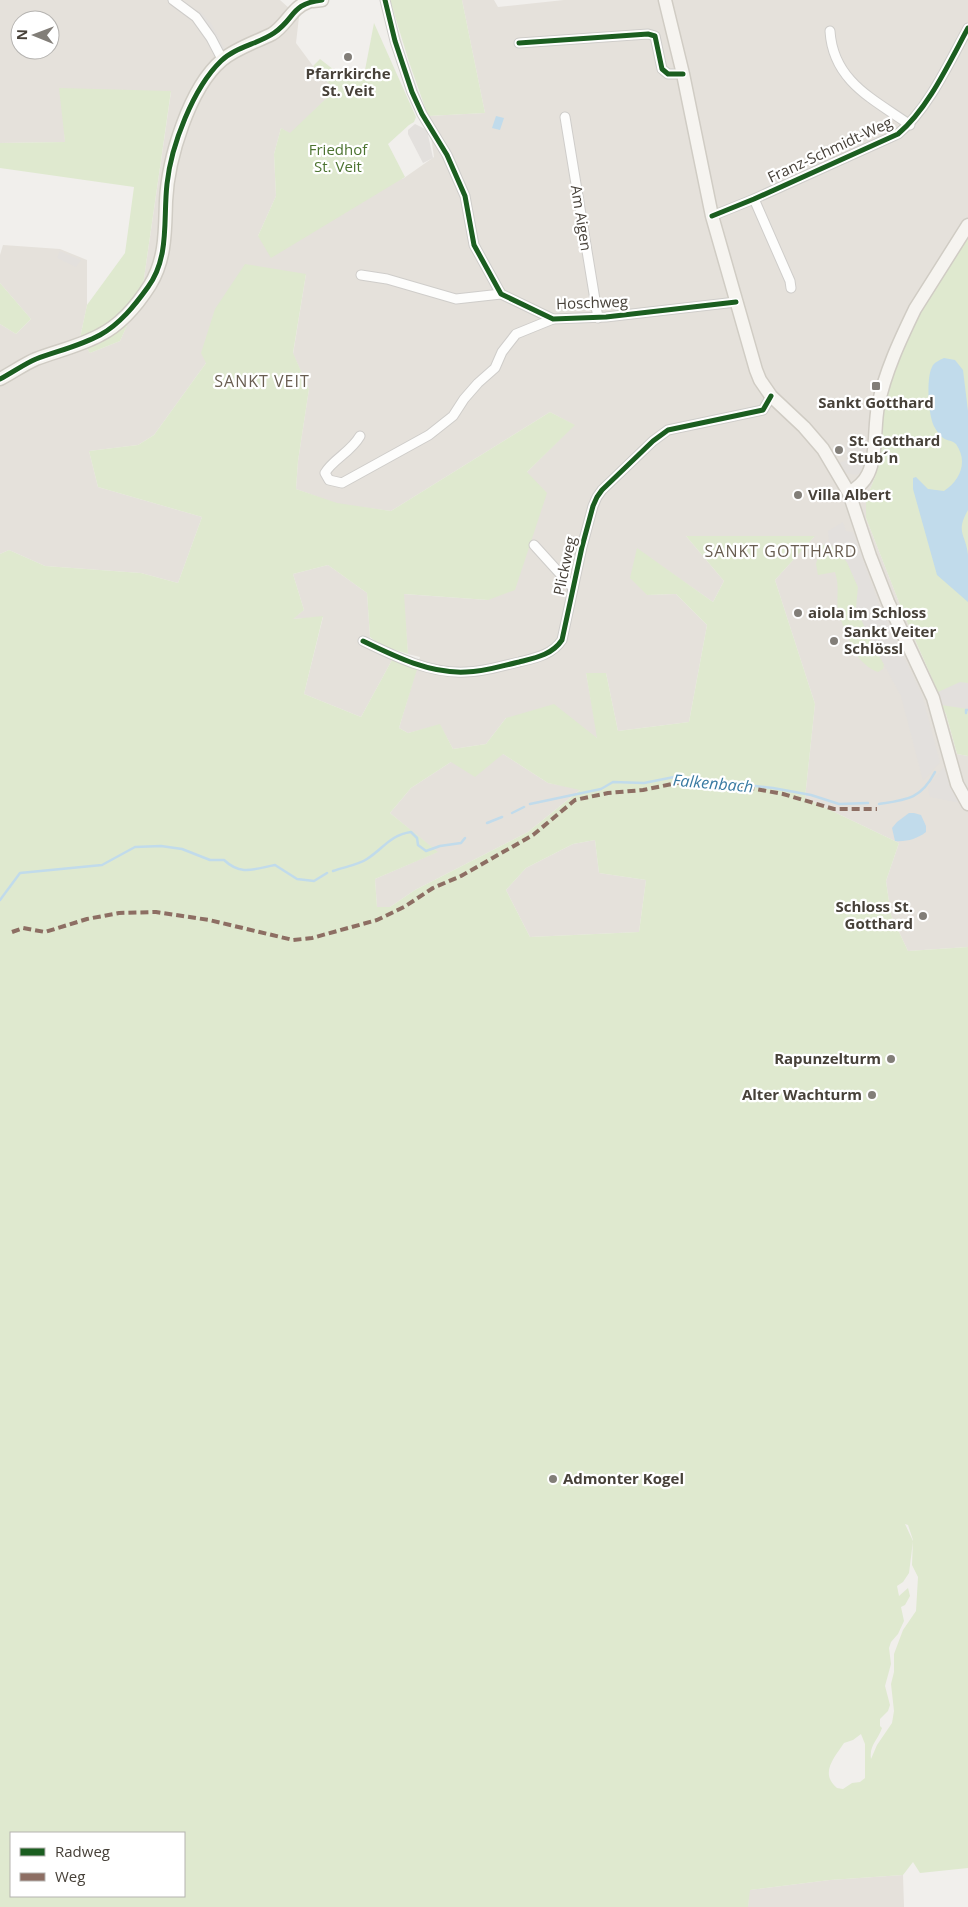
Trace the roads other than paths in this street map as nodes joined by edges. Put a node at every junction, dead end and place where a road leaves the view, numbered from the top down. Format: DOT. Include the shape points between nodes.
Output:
graph roads {
  1 [pos="173,0"];
  2 [pos="385,0"];
  3 [pos="665,0"];
  4 [pos="309,1"];
  5 [pos="968,28"];
  6 [pos="830,31"];
  7 [pos="519,43"];
  8 [pos="222,59"];
  9 [pos="683,74"];
  10 [pos="565,118"];
  11 [pos="910,125"];
  12 [pos="754,199"];
  13 [pos="712,216"];
  14 [pos="968,225"];
  15 [pos="361,275"];
  16 [pos="790,288"];
  17 [pos="501,294"];
  18 [pos="736,302"];
  19 [pos="598,318"];
  20 [pos="553,319"];
  21 [pos="0,380"];
  22 [pos="771,396"];
  23 [pos="360,436"];
  24 [pos="849,493"];
  25 [pos="534,545"];
  26 [pos="573,588"];
  27 [pos="363,641"];
  28 [pos="968,804"];
  1 -- 8 [label="street" via="196,17"];
  2 -- 17 [label="street" via="412,92 451,163 465,196 474,245"];
  3 -- 9 [label="main road"];
  4 -- 8 [label="main road" via="274,33"];
  5 -- 11 [label="street, Franz-Schmidt-Weg"];
  6 -- 11 [label="street, Franz-Schmidt-Weg" via="831,48 858,90"];
  7 -- 9 [label="street" via="648,34 655,36 662,69 668,74"];
  8 -- 21 [label="main road" via="193,98 172,157 167,183 164,249 150,285 126,316 101,335 34,360"];
  9 -- 13 [label="main road"];
  10 -- 19 [label="street, Am Aigen"];
  11 -- 12 [label="street, Franz-Schmidt-Weg" via="898,134"];
  12 -- 13 [label="street, Franz-Schmidt-Weg"];
  12 -- 16 [label="street, Franz-Schmidt-Weg" via="790,281"];
  13 -- 18 [label="main road"];
  14 -- 24 [label="main road" via="915,309 890,364 878,407 869,472 862,484"];
  15 -- 17 [label="street" via="456,299"];
  17 -- 20 [label="street, Hoschweg"];
  18 -- 19 [label="street, Hoschweg"];
  18 -- 22 [label="main road" via="756,370"];
  19 -- 20 [label="street, Hoschweg"];
  20 -- 23 [label="street" via="516,334 495,368 478,383 453,416 429,435 342,483 329,480 325,473 328,468"];
  22 -- 24 [label="main road" via="813,436"];
  22 -- 26 [label="street, Plickweg" via="763,410 668,430 602,490 585,533"];
  24 -- 28 [label="main road" via="888,602 933,698 954,773"];
  25 -- 26 [label="street, Plickweg"];
  26 -- 27 [label="street, Plickweg" via="562,640 557,648 535,658 477,671 452,672 390,654"];
}
